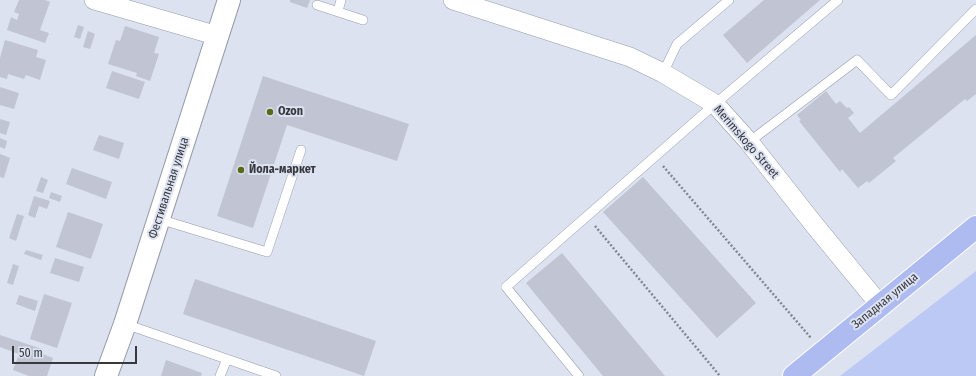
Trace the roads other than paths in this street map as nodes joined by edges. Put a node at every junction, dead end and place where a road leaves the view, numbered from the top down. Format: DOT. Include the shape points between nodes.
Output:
graph roads {
  1 [pos="94,0"];
  2 [pos="229,0"];
  3 [pos="342,0"];
  4 [pos="729,0"];
  5 [pos="838,0"];
  6 [pos="459,1"];
  7 [pos="317,5"];
  8 [pos="976,9"];
  9 [pos="338,11"];
  10 [pos="363,20"];
  11 [pos="218,36"];
  12 [pos="663,73"];
  13 [pos="715,104"];
  14 [pos="749,142"];
  15 [pos="301,150"];
  16 [pos="159,219"];
  17 [pos="976,227"];
  18 [pos="880,305"];
  19 [pos="125,324"];
  20 [pos="227,359"];
  21 [pos="106,376"];
  22 [pos="220,376"];
  23 [pos="276,376"];
  24 [pos="579,376"];
  25 [pos="794,376"];
  1 -- 11 [label="street"];
  2 -- 11 [label="street, Фестивальная улица"];
  3 -- 9 [label="lane"];
  4 -- 12 [label="lane" via="677,44"];
  5 -- 13 [label="lane"];
  6 -- 12 [label="street, Merimskogo Street" via="630,57"];
  7 -- 9 [label="lane"];
  8 -- 14 [label="lane" via="891,94 858,60"];
  9 -- 10 [label="lane"];
  11 -- 16 [label="street, Фестивальная улица"];
  12 -- 13 [label="street, Merimskogo Street"];
  13 -- 14 [label="street, Merimskogo Street"];
  13 -- 24 [label="lane" via="506,287"];
  14 -- 18 [label="street, Merimskogo Street"];
  15 -- 16 [label="lane" via="267,252"];
  16 -- 19 [label="street, Фестивальная улица"];
  17 -- 18 [label="main road, Западная улица"];
  18 -- 25 [label="main road, Западная улица"];
  19 -- 20 [label="lane"];
  19 -- 21 [label="street, Фестивальная улица"];
  20 -- 22 [label="lane"];
  20 -- 23 [label="lane"];
}
